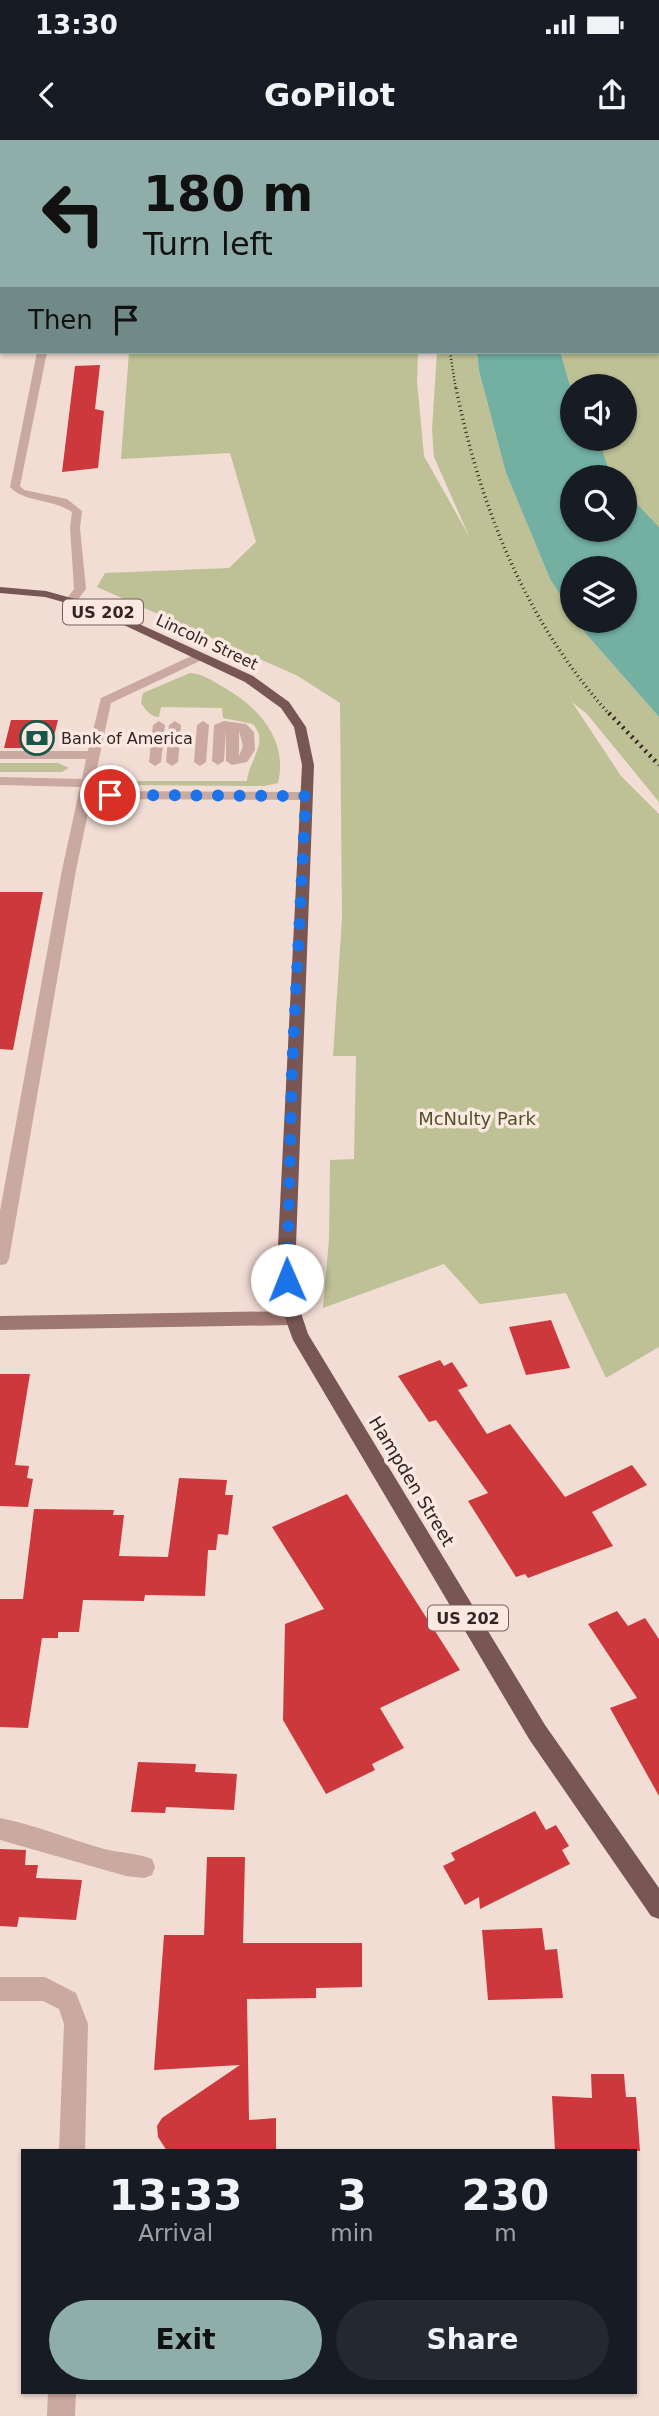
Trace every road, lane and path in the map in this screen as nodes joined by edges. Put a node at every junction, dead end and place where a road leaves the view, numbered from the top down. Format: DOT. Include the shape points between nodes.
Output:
graph roads {
  1 [pos="42,354"];
  2 [pos="0,590"];
  3 [pos="72,600"];
  4 [pos="200,656"];
  5 [pos="159,724"];
  6 [pos="175,725"];
  7 [pos="203,725"];
  8 [pos="0,757"];
  9 [pos="93,758"];
  10 [pos="218,761"];
  11 [pos="235,761"];
  12 [pos="155,762"];
  13 [pos="172,762"];
  14 [pos="200,762"];
  15 [pos="0,781"];
  16 [pos="87,789"];
  17 [pos="306,796"];
  18 [pos="0,1259"];
  19 [pos="292,1318"];
  20 [pos="0,1323"];
  21 [pos="0,1829"];
  22 [pos="144,1867"];
  23 [pos="659,1908"];
  24 [pos="0,1989"];
  25 [pos="72,2149"];
  26 [pos="62,2394"];
  27 [pos="61,2416"];
  1 -- 3 [label="street" via="15,487 63,501 77,511 80,589"];
  2 -- 3 [label="main road, Lincoln Street / US 202"];
  3 -- 4 [label="main road, Lincoln Street / US 202"];
  4 -- 9 [label="street" via="108,699"];
  4 -- 17 [label="main road, Lincoln Street / US 202" via="249,679 285,705 300,727 308,765"];
  5 -- 12 [label="street"];
  6 -- 13 [label="street"];
  7 -- 14 [label="street"];
  8 -- 9 [label="street"];
  9 -- 16 [label="street"];
  10 -- 11 [label="street" via="226,725"];
  15 -- 16 [label="street"];
  16 -- 17 [label="street"];
  16 -- 18 [label="street"];
  17 -- 19 [label="main road, Lincoln Street / US 202" via="286,1246"];
  19 -- 20 [label="main road"];
  19 -- 23 [label="main road, Hampden Street / US 202" via="537,1732"];
  21 -- 22 [label="street" via="49,1839 119,1865"];
  24 -- 25 [label="street" via="45,1989 68,2001 76,2024"];
  26 -- 27 [label="street"];
}
